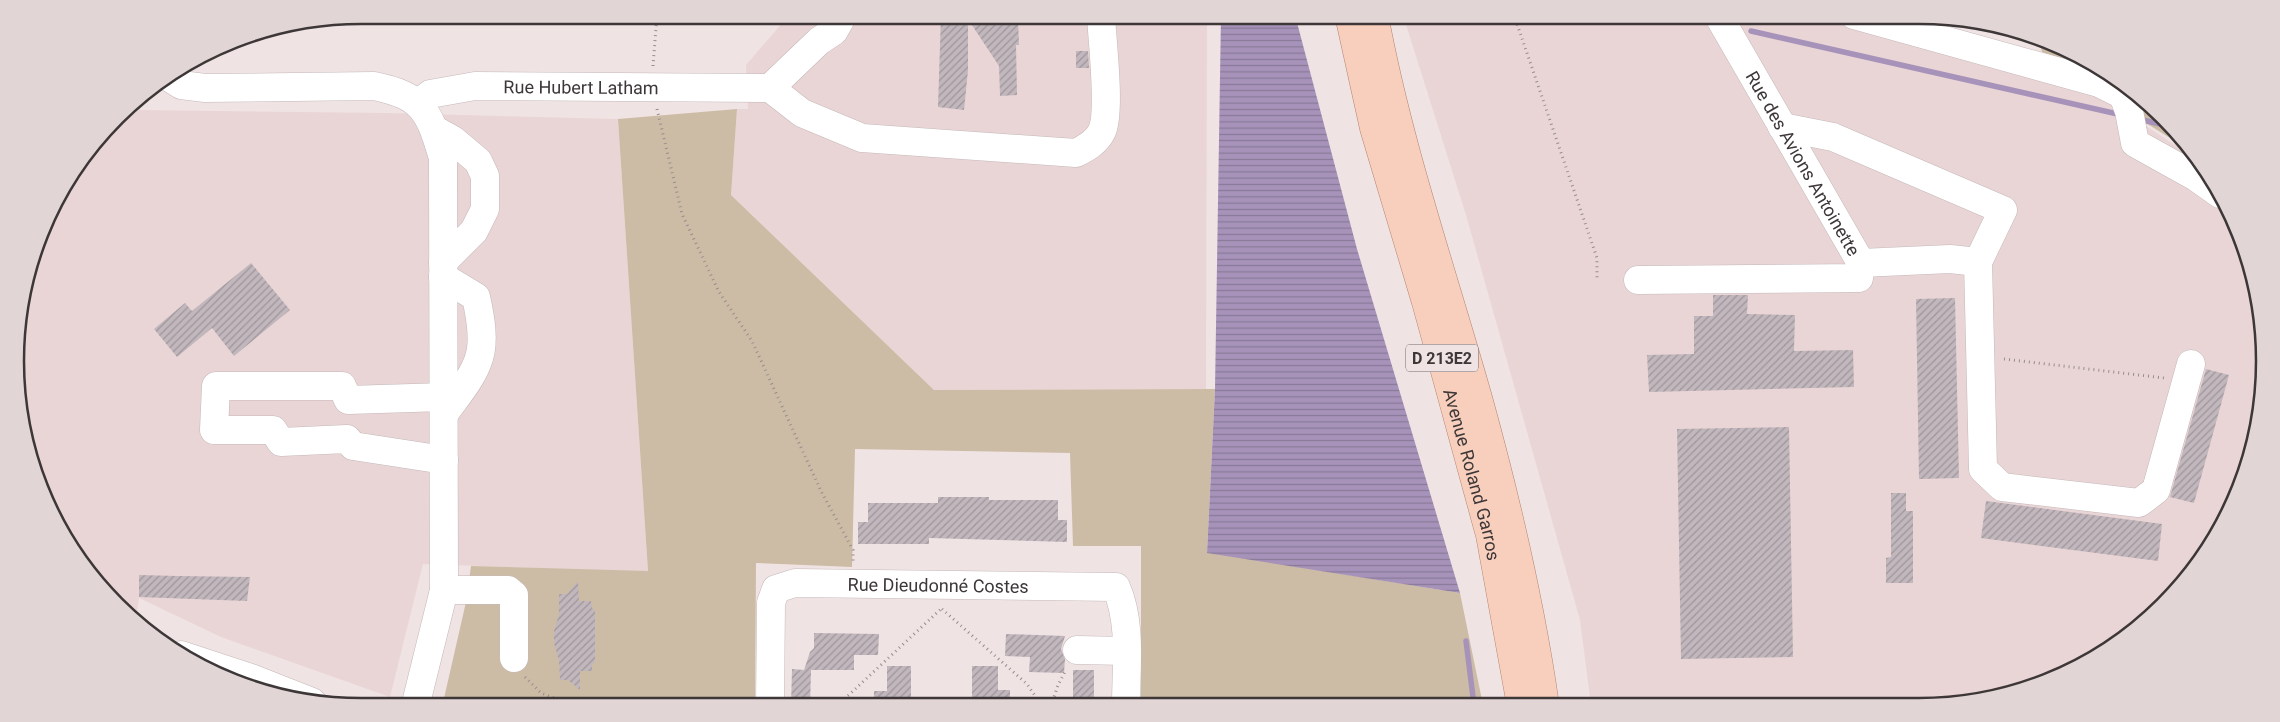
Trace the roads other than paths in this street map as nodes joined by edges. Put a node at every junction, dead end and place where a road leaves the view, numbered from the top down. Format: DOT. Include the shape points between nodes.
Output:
graph roads {
  1 [pos="838,24"];
  2 [pos="1101,24"];
  3 [pos="1351,24"];
  4 [pos="1363,24"];
  5 [pos="1376,24"];
  6 [pos="1723,24"];
  7 [pos="1886,24"];
  8 [pos="174,81"];
  9 [pos="759,87"];
  10 [pos="418,103"];
  11 [pos="1398,124"];
  12 [pos="1782,127"];
  13 [pos="435,130"];
  14 [pos="2205,184"];
  15 [pos="1978,262"];
  16 [pos="1861,263"];
  17 [pos="443,269"];
  18 [pos="1638,280"];
  19 [pos="2189,374"];
  20 [pos="444,405"];
  21 [pos="444,460"];
  22 [pos="444,590"];
  23 [pos="1077,650"];
  24 [pos="1126,651"];
  25 [pos="514,658"];
  26 [pos="225,669"];
  27 [pos="273,687"];
  28 [pos="416,698"];
  29 [pos="770,698"];
  30 [pos="1126,698"];
  31 [pos="1520,698"];
  32 [pos="1544,698"];
  1 -- 9 [label="street" via="834,31"];
  2 -- 9 [label="street" via="1106,115 1102,132 1091,146 1076,153 862,138 802,113"];
  3 -- 31 [label="main road, Avenue Roland Garros / D 213E2" via="1374,128 1490,535"];
  4 -- 11 [label="street"];
  5 -- 11 [label="main road, Avenue Roland Garros / D 213E2"];
  6 -- 12 [label="street, Rue des Avions Antoinette"];
  7 -- 14 [label="street" via="2099,83 2123,95 2135,143"];
  8 -- 10 [label="street" via="181,85 205,88 374,86 399,92"];
  9 -- 10 [label="street, Rue Hubert Latham" via="475,86 430,94"];
  10 -- 13 [label="street"];
  11 -- 32 [label="main road, Avenue Roland Garros / D 213E2" via="1509,516"];
  12 -- 15 [label="street" via="1833,137 2003,210"];
  12 -- 16 [label="street, Rue des Avions Antoinette"];
  13 -- 17 [label="street" via="443,158"];
  13 -- 17 [label="street" via="454,140 478,161 485,176 485,209 474,231"];
  15 -- 16 [label="street, Rue des Avions Antoinette" via="1950,259"];
  15 -- 19 [label="street" via="1983,469 2002,486 2138,503 2156,490"];
  16 -- 18 [label="street" via="1859,278"];
  17 -- 20 [label="street"];
  17 -- 20 [label="street" via="476,297 482,322 480,358 468,380"];
  20 -- 21 [label="street"];
  20 -- 21 [label="street" via="348,400 342,386 216,386 214,430 273,430 281,442 347,439 353,446"];
  21 -- 22 [label="street"];
  22 -- 25 [label="street" via="508,590 514,595"];
  22 -- 28 [label="street"];
  23 -- 24 [label="street"];
  24 -- 29 [label="street, Rue Dieudonné Costes" via="1123,604 1116,587 794,583 776,589 771,603"];
  24 -- 30 [label="street"];
  26 -- 27 [label="street"];
}
